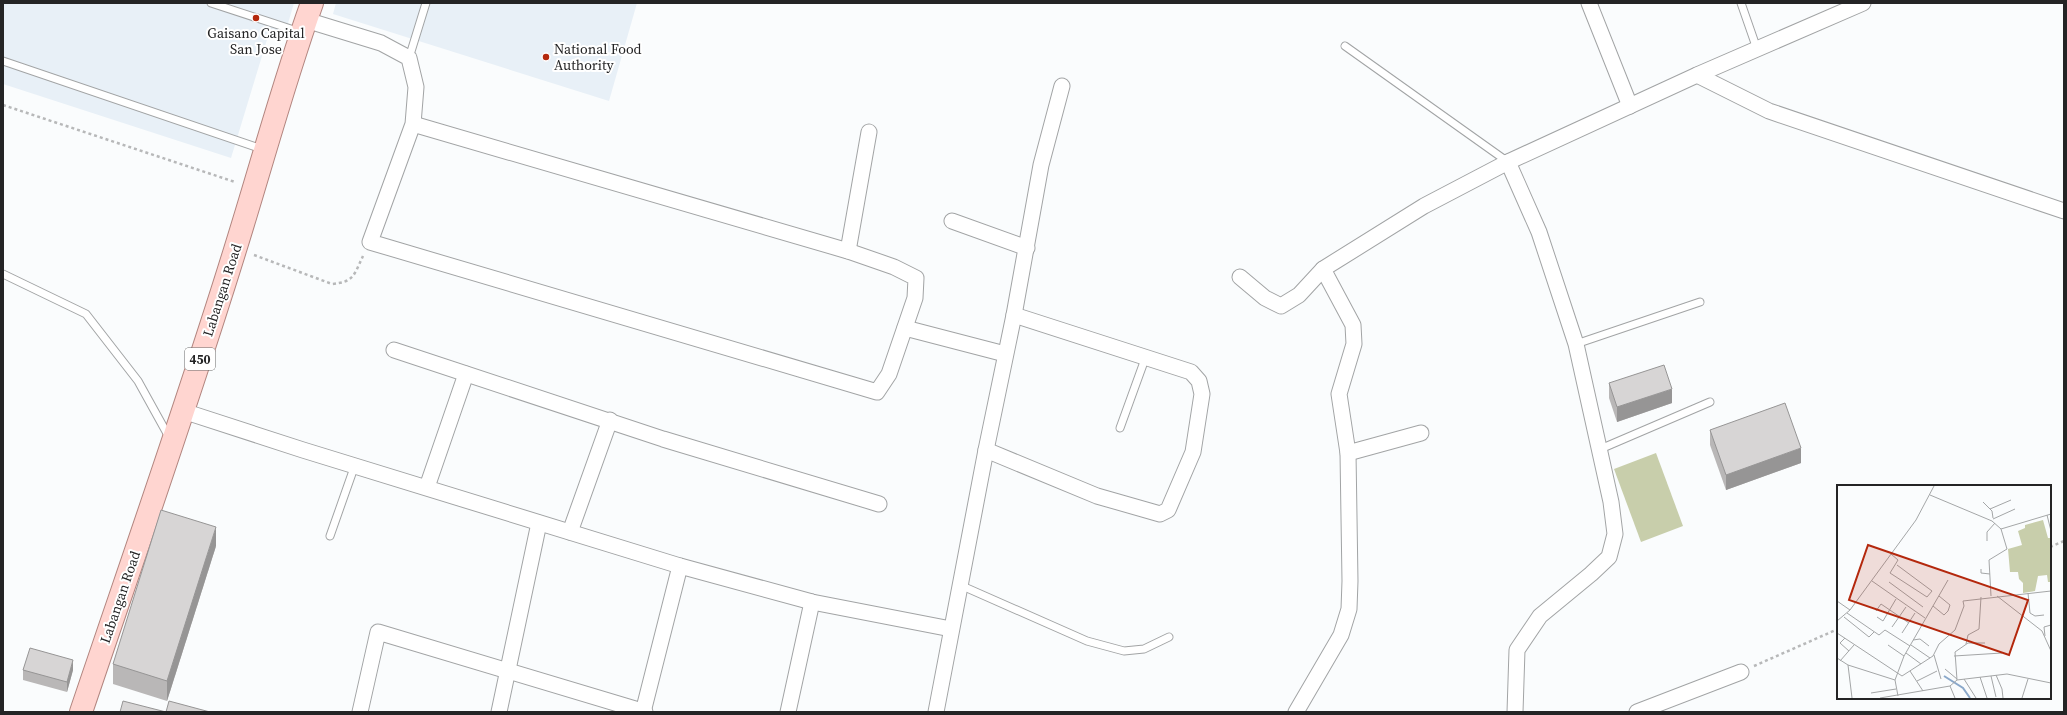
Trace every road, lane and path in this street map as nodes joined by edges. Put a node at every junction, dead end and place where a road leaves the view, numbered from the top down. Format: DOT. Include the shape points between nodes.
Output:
graph roads {
  1 [pos="211,3"];
  2 [pos="426,3"];
  3 [pos="1590,3"];
  4 [pos="1740,3"];
  5 [pos="1863,3"];
  6 [pos="307,19"];
  7 [pos="1345,46"];
  8 [pos="1757,49"];
  9 [pos="409,58"];
  10 [pos="3,61"];
  11 [pos="1697,75"];
  12 [pos="1062,86"];
  13 [pos="3,105"];
  14 [pos="1630,106"];
  15 [pos="412,124"];
  16 [pos="869,132"];
  17 [pos="265,149"];
  18 [pos="1508,162"];
  19 [pos="253,188"];
  20 [pos="2064,211"];
  21 [pos="952,221"];
  22 [pos="370,242"];
  23 [pos="236,248"];
  24 [pos="1027,248"];
  25 [pos="848,251"];
  26 [pos="1323,269"];
  27 [pos="3,274"];
  28 [pos="1240,277"];
  29 [pos="1700,302"];
  30 [pos="1014,314"];
  31 [pos="905,328"];
  32 [pos="1576,344"];
  33 [pos="394,350"];
  34 [pos="1005,354"];
  35 [pos="1145,359"];
  36 [pos="466,374"];
  37 [pos="1710,402"];
  38 [pos="183,411"];
  39 [pos="610,420"];
  40 [pos="1120,428"];
  41 [pos="1420,433"];
  42 [pos="172,443"];
  43 [pos="986,450"];
  44 [pos="1598,450"];
  45 [pos="1348,453"];
  46 [pos="355,465"];
  47 [pos="427,487"];
  48 [pos="879,504"];
  49 [pos="539,523"];
  50 [pos="570,532"];
  51 [pos="330,536"];
  52 [pos="2064,541"];
  53 [pos="2051,547"];
  54 [pos="680,566"];
  55 [pos="960,585"];
  56 [pos="812,602"];
  57 [pos="951,629"];
  58 [pos="1837,629"];
  59 [pos="1169,637"];
  60 [pos="508,671"];
  61 [pos="1741,672"];
  62 [pos="81,712"];
  63 [pos="360,712"];
  64 [pos="499,712"];
  65 [pos="644,712"];
  66 [pos="788,712"];
  67 [pos="936,712"];
  68 [pos="1296,712"];
  69 [pos="1515,712"];
  70 [pos="1637,712"];
  1 -- 6 [label="lane"];
  2 -- 9 [label="lane"];
  3 -- 14 [label="street"];
  4 -- 8 [label="lane"];
  5 -- 8 [label="street"];
  6 -- 9 [label="street" via="381,43"];
  6 -- 17 [label="main road, Labangan Road / 450"];
  7 -- 18 [label="lane"];
  8 -- 11 [label="street"];
  9 -- 15 [label="street" via="416,87"];
  10 -- 17 [label="lane"];
  11 -- 14 [label="street"];
  11 -- 20 [label="street" via="1768,111"];
  12 -- 24 [label="street" via="1041,165"];
  13 -- 19 [label="path"];
  14 -- 18 [label="street"];
  15 -- 22 [label="street"];
  15 -- 25 [label="street"];
  16 -- 25 [label="street"];
  17 -- 19 [label="main road, Labangan Road / 450"];
  18 -- 26 [label="street" via="1424,206"];
  18 -- 32 [label="street" via="1539,232"];
  19 -- 23 [label="main road, Labangan Road / 450"];
  21 -- 24 [label="street"];
  22 -- 23 [label="path" via="354,276 345,283 332,284"];
  22 -- 31 [label="street" via="877,392 889,374"];
  23 -- 38 [label="main road, Labangan Road / 450"];
  24 -- 30 [label="street"];
  25 -- 31 [label="street" via="894,267 916,278 915,298"];
  26 -- 28 [label="street" via="1299,295 1281,306 1265,298"];
  26 -- 45 [label="street" via="1354,325 1354,344 1339,394"];
  27 -- 42 [label="lane" via="86,314 138,381"];
  29 -- 32 [label="lane"];
  30 -- 34 [label="street"];
  30 -- 35 [label="street"];
  31 -- 34 [label="street"];
  32 -- 44 [label="street"];
  33 -- 36 [label="street"];
  34 -- 43 [label="street"];
  35 -- 40 [label="lane"];
  35 -- 43 [label="street" via="1191,372 1199,381 1202,394 1193,452 1168,510 1160,514 1096,496"];
  36 -- 39 [label="street"];
  36 -- 47 [label="street"];
  37 -- 44 [label="lane"];
  38 -- 42 [label="main road, Labangan Road / 450"];
  38 -- 46 [label="street"];
  39 -- 48 [label="street" via="663,439"];
  39 -- 50 [label="street"];
  41 -- 45 [label="street"];
  42 -- 62 [label="main road, Labangan Road / 450"];
  43 -- 55 [label="street"];
  44 -- 69 [label="street" via="1611,502 1615,534 1609,557 1540,616 1517,650"];
  45 -- 68 [label="street" via="1349,609 1341,636"];
  46 -- 47 [label="street"];
  46 -- 51 [label="lane"];
  47 -- 49 [label="street"];
  49 -- 50 [label="street"];
  49 -- 60 [label="street"];
  50 -- 54 [label="street"];
  52 -- 53 [label="path"];
  54 -- 56 [label="street"];
  54 -- 65 [label="street"];
  55 -- 57 [label="street"];
  55 -- 59 [label="lane" via="1086,641 1124,651 1144,650"];
  56 -- 57 [label="street"];
  56 -- 66 [label="street"];
  57 -- 67 [label="street"];
  58 -- 61 [label="path"];
  60 -- 63 [label="street" via="378,632"];
  60 -- 64 [label="street"];
  60 -- 65 [label="street"];
  61 -- 70 [label="street"];
}
